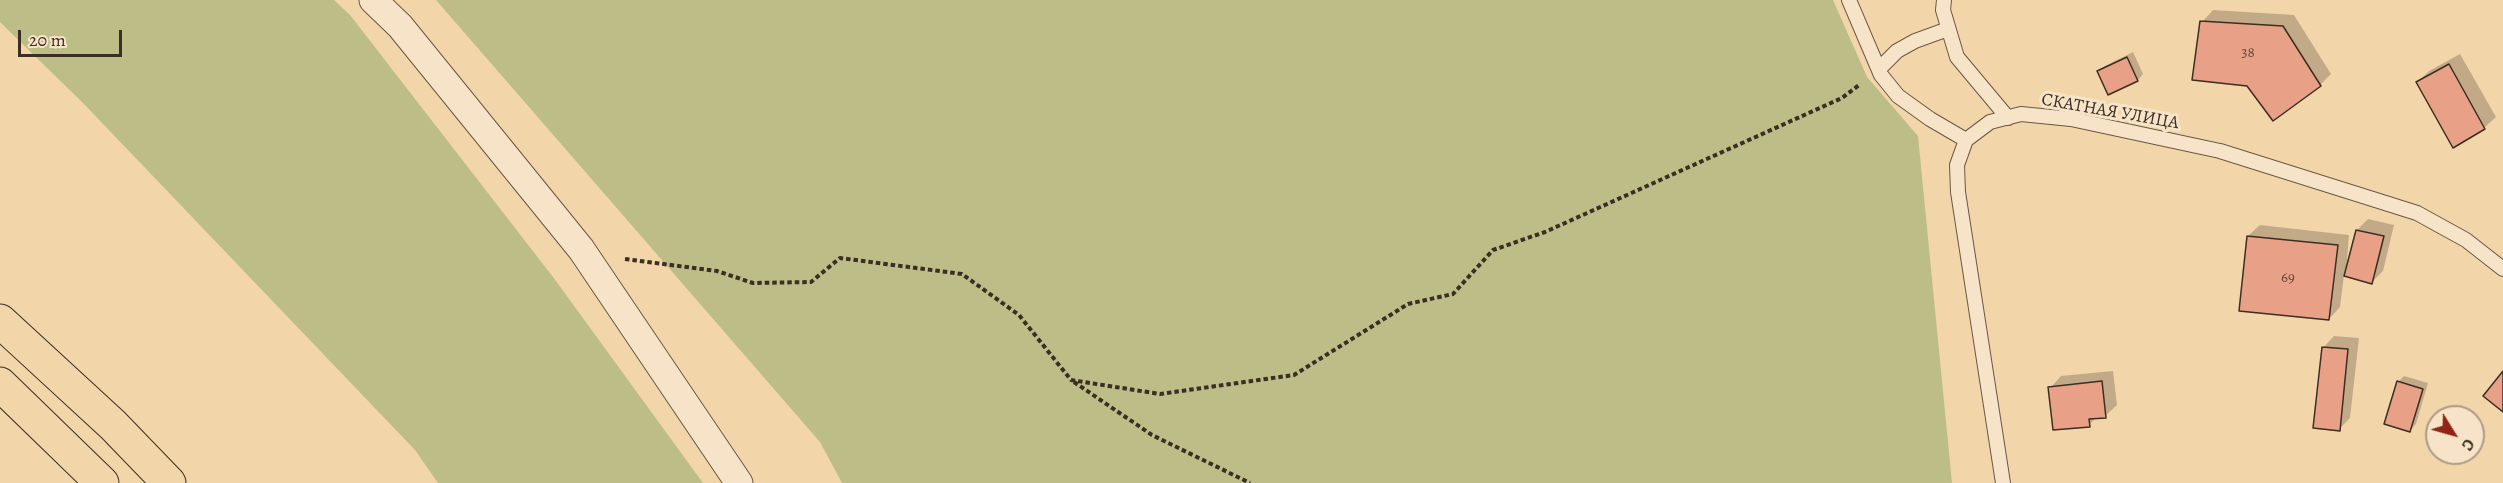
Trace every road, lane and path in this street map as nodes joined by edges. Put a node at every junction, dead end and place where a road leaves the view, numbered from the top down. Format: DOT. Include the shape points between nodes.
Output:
graph roads {
  1 [pos="373,0"];
  2 [pos="1849,0"];
  3 [pos="1944,0"];
  4 [pos="1948,29"];
  5 [pos="1879,69"];
  6 [pos="2008,118"];
  7 [pos="1966,140"];
  8 [pos="585,256"];
  9 [pos="2503,269"];
  10 [pos="0,321"];
  11 [pos="1071,380"];
  12 [pos="0,384"];
  13 [pos="102,483"];
  14 [pos="169,483"];
  15 [pos="739,483"];
  16 [pos="1250,483"];
  17 [pos="2003,483"];
  1 -- 8 [label="street" via="400,26"];
  2 -- 5 [label="lane"];
  3 -- 4 [label="lane" via="1942,9"];
  4 -- 5 [label="lane" via="1897,51"];
  4 -- 6 [label="lane" via="1957,57"];
  5 -- 7 [label="lane" via="1898,96"];
  5 -- 11 [label="path" via="1842,98 1545,232 1493,250 1453,294 1408,304 1294,375 1160,394"];
  6 -- 7 [label="lane, СКАТНАЯ УЛИЦА" via="1990,123"];
  6 -- 9 [label="lane, СКАТНАЯ УЛИЦА" via="2021,114 2071,119 2220,151 2416,213 2466,240"];
  7 -- 17 [label="lane" via="1957,165 1958,192"];
  8 -- 11 [label="path" via="717,271 753,284 810,282 840,258 962,274 1019,315"];
  8 -- 15 [label="street"];
  10 -- 14 [label="highway" via="113,425"];
  11 -- 16 [label="path" via="1152,435"];
  12 -- 13 [label="highway"];
}
